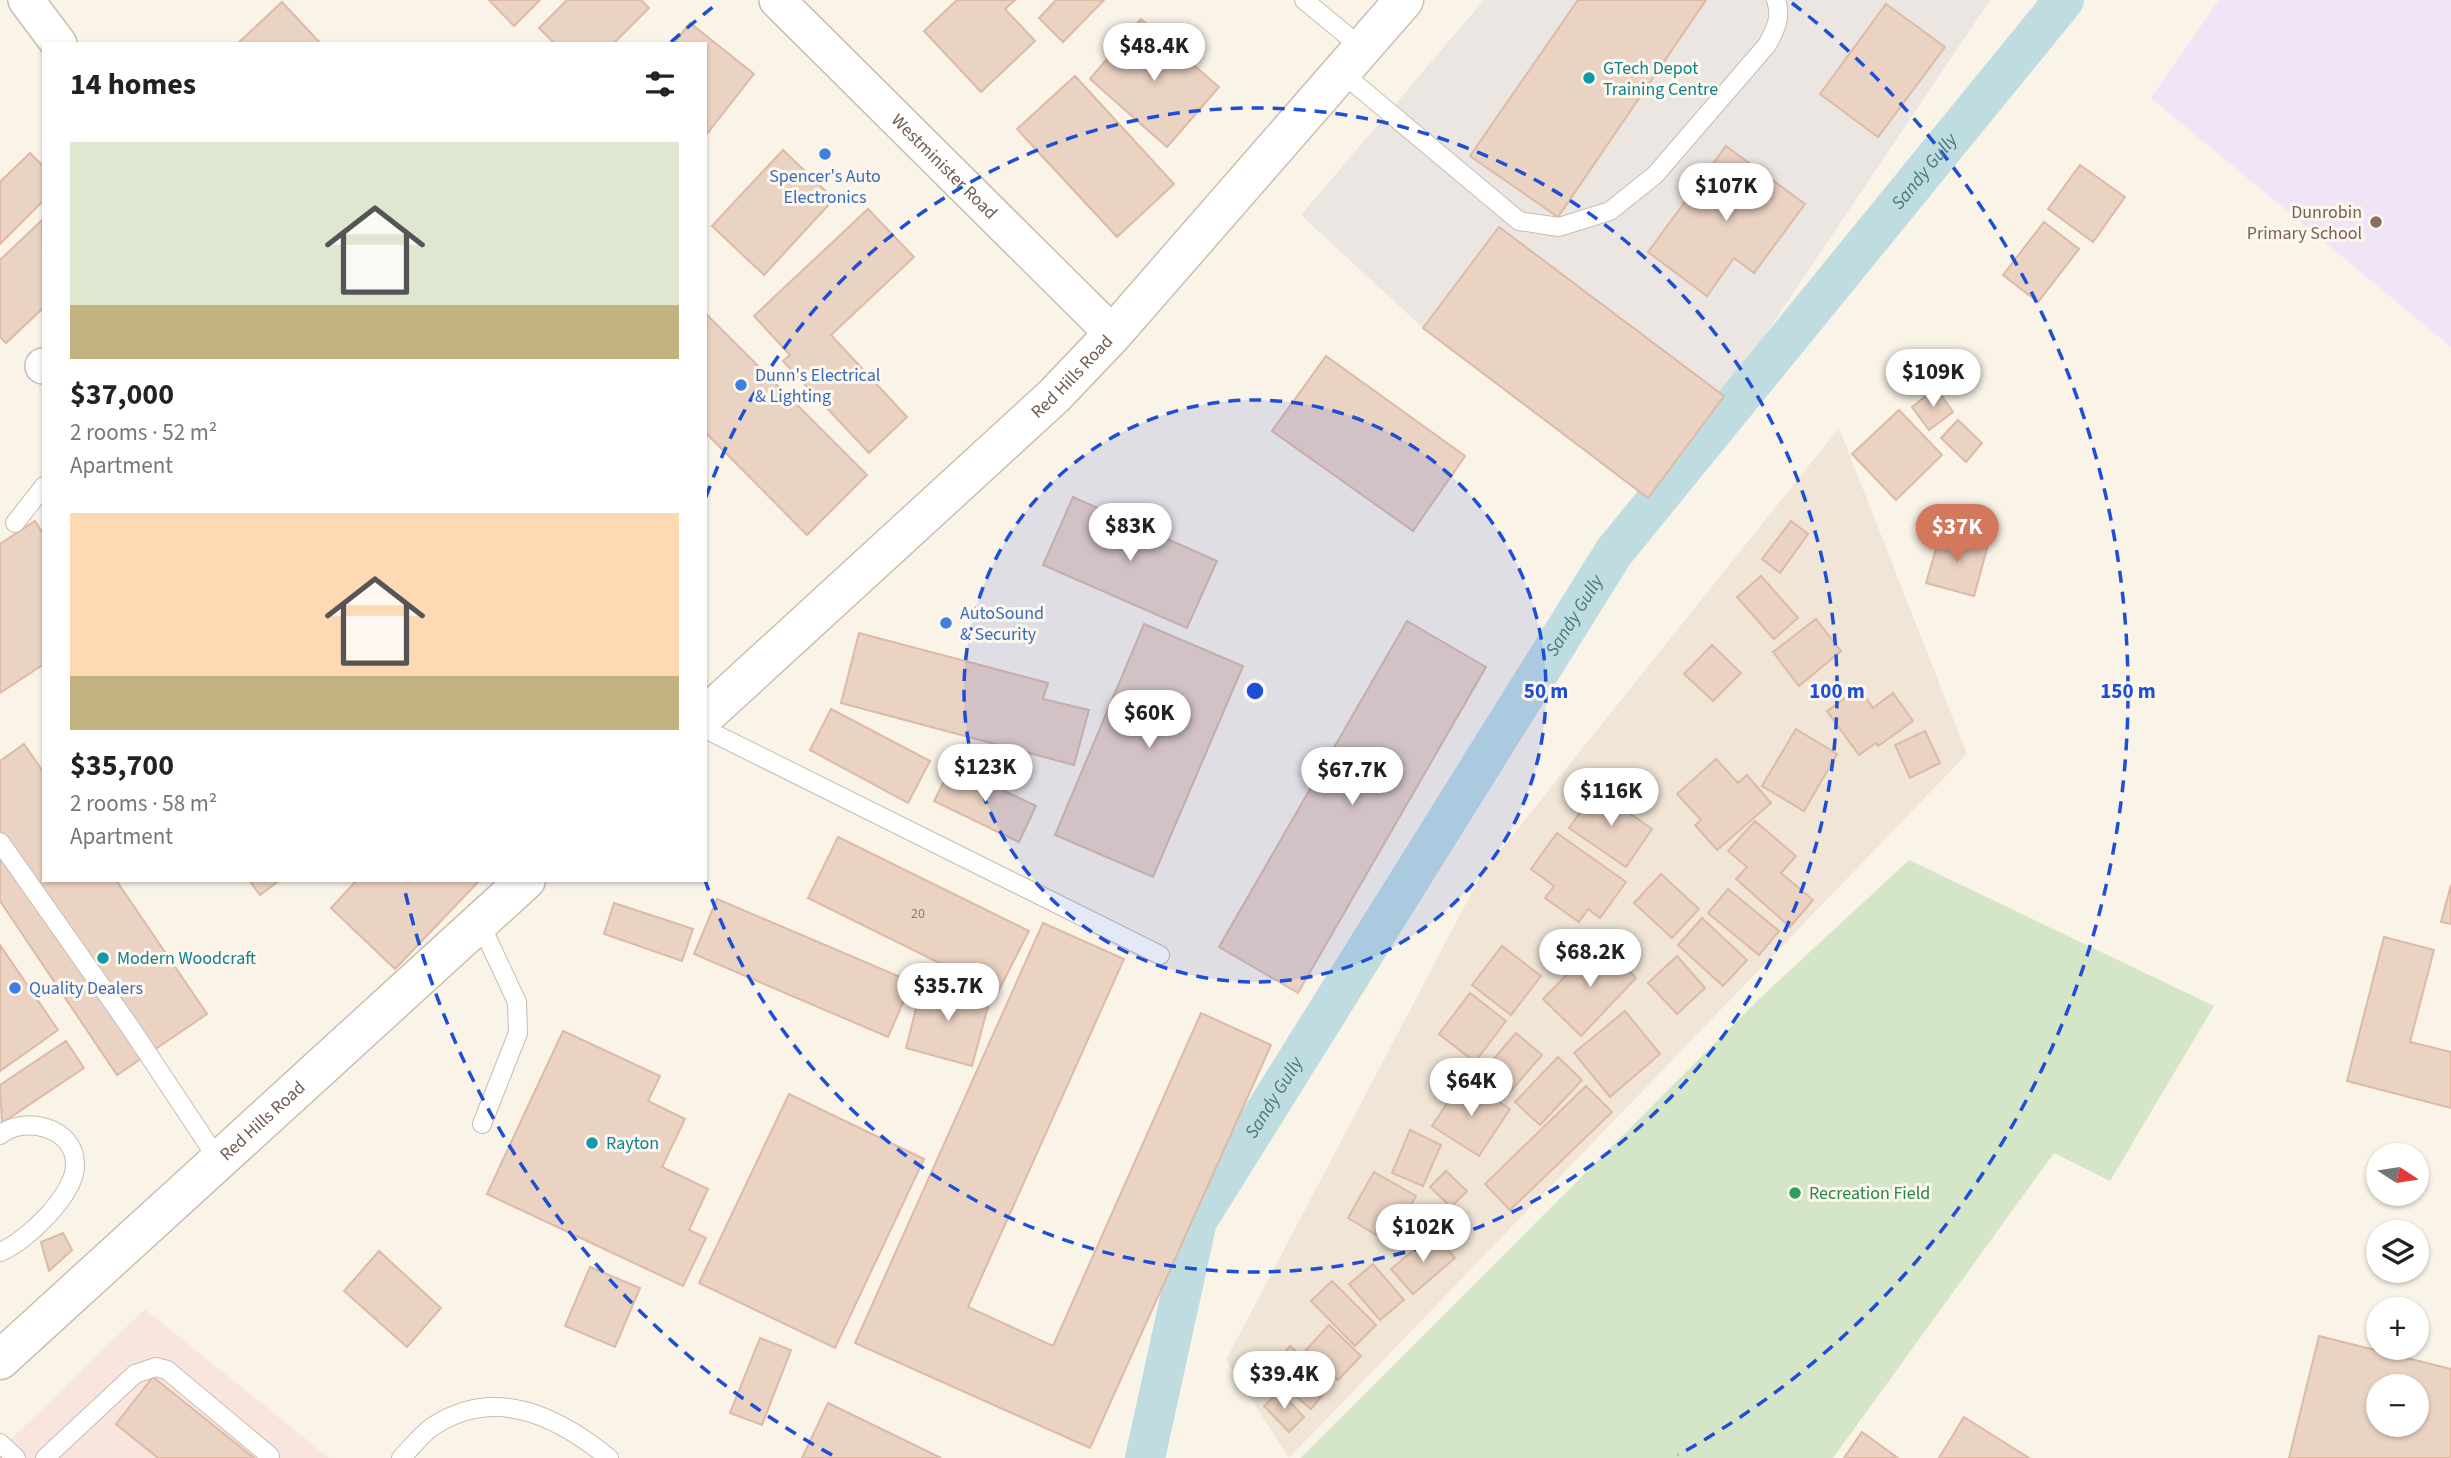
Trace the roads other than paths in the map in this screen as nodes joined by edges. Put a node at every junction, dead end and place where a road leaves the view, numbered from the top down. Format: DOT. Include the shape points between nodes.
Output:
graph roads {
  1 [pos="26,0"];
  2 [pos="777,0"];
  3 [pos="1304,0"];
  4 [pos="1404,0"];
  5 [pos="1776,0"];
  6 [pos="58,42"];
  7 [pos="1351,60"];
  8 [pos="1113,334"];
  9 [pos="42,489"];
  10 [pos="15,523"];
  11 [pos="707,714"];
  12 [pos="707,730"];
  13 [pos="0,842"];
  14 [pos="524,882"];
  15 [pos="480,923"];
  16 [pos="1160,956"];
  17 [pos="482,1124"];
  18 [pos="0,1135"];
  19 [pos="219,1161"];
  20 [pos="0,1252"];
  21 [pos="0,1360"];
  22 [pos="0,1443"];
  23 [pos="270,1456"];
  24 [pos="16,1458"];
  25 [pos="45,1458"];
  26 [pos="401,1458"];
  27 [pos="609,1458"];
  1 -- 6 [label="street"];
  2 -- 8 [label="street, Westminister Road"];
  3 -- 7 [label="lane"];
  4 -- 7 [label="main road, Red Hills Road"];
  5 -- 7 [label="lane" via="1777,26 1767,45 1656,175 1610,211 1559,227 1519,221"];
  7 -- 8 [label="main road, Red Hills Road"];
  8 -- 11 [label="main road, Red Hills Road" via="1054,396"];
  9 -- 10 [label="lane"];
  12 -- 16 [label="lane"];
  13 -- 19 [label="lane"];
  14 -- 15 [label="main road, Red Hills Road"];
  15 -- 17 [label="lane" via="517,1002 518,1033"];
  15 -- 19 [label="main road, Red Hills Road"];
  18 -- 20 [label="lane" via="30,1124 52,1128 76,1162 60,1201 17,1245"];
  19 -- 21 [label="main road, Red Hills Road"];
  22 -- 24 [label="lane"];
  23 -- 25 [label="lane" via="167,1370 156,1367 135,1374"];
  26 -- 27 [label="lane" via="431,1427 485,1408 519,1409 556,1420"];
}
